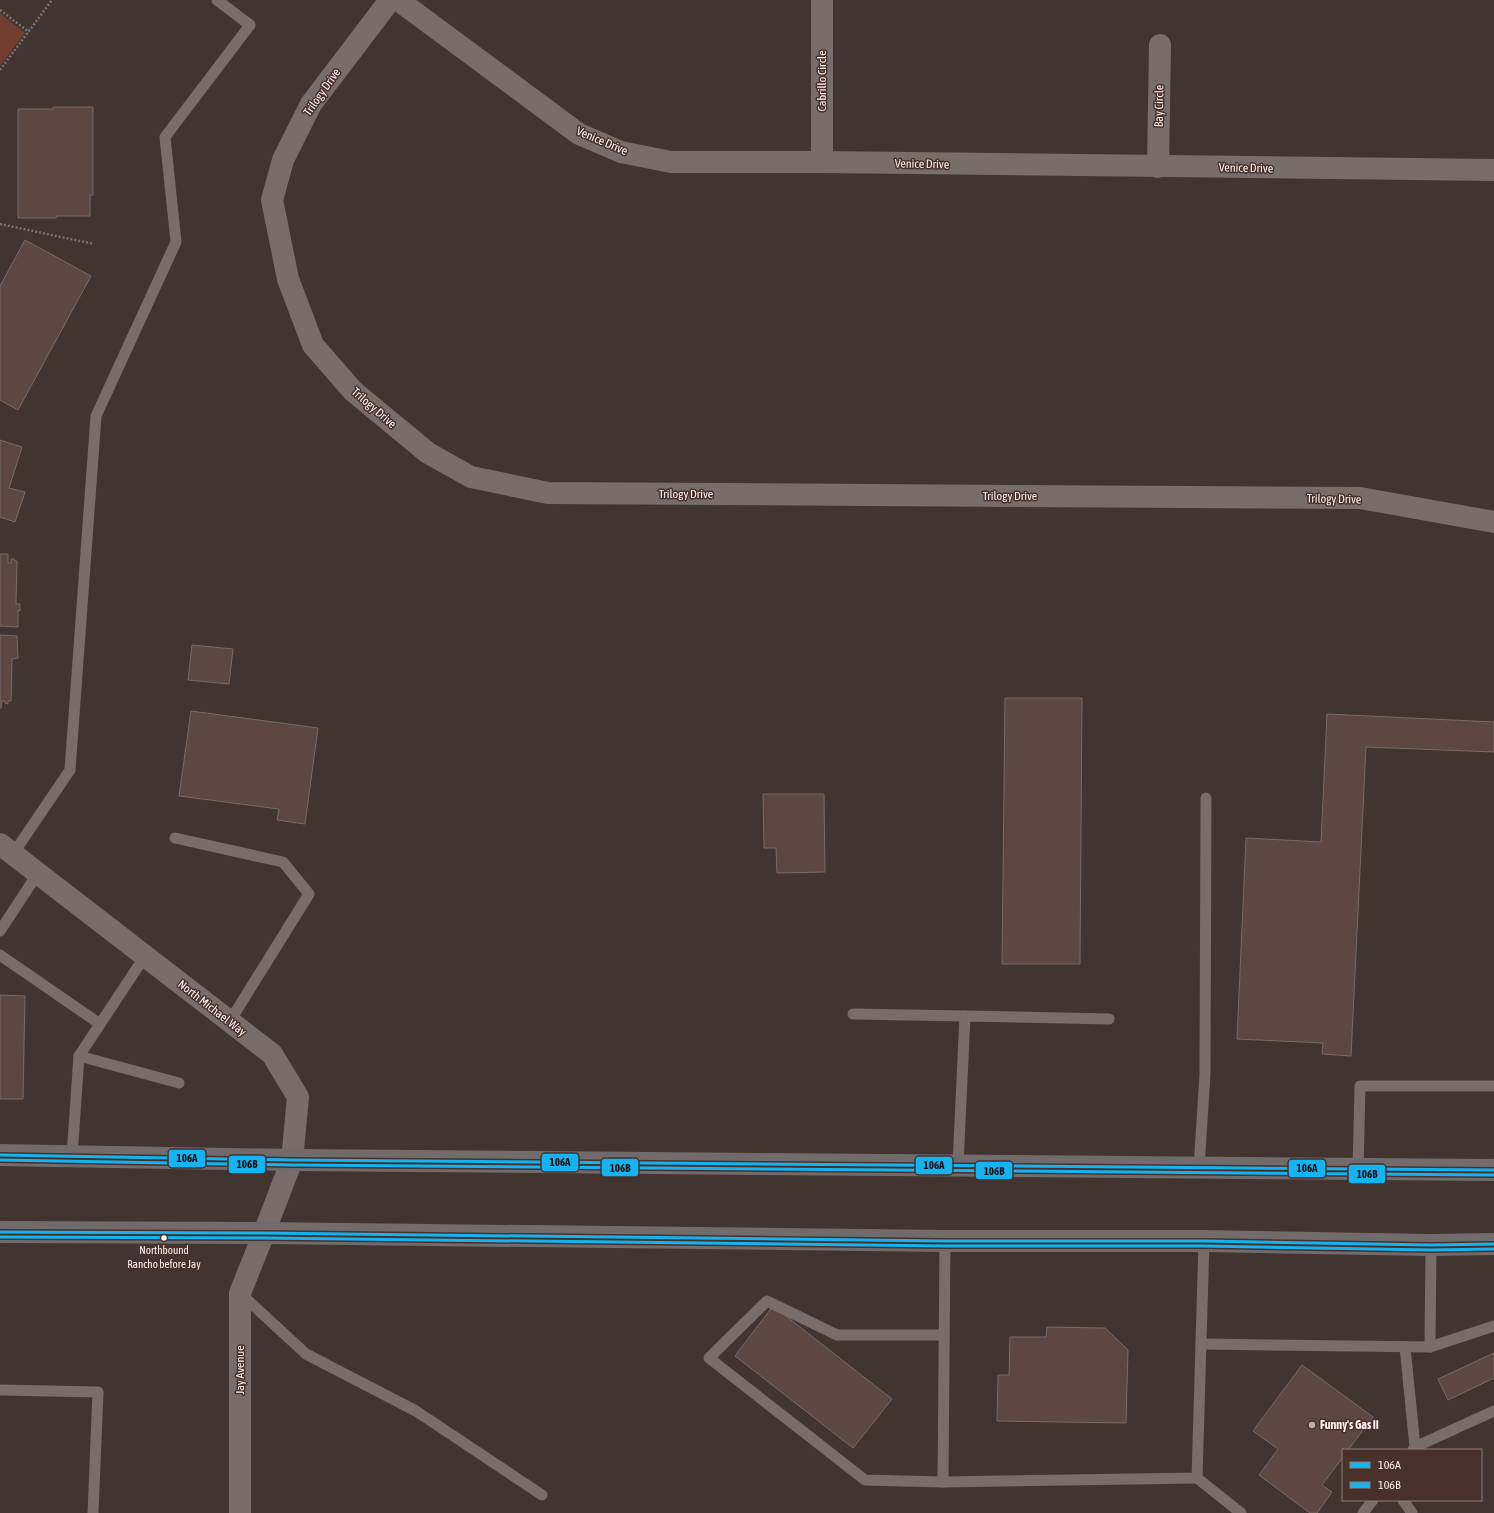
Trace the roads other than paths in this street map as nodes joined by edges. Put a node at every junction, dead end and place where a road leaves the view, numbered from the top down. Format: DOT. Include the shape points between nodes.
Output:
graph roads {
  1 [pos="217,0"];
  2 [pos="390,0"];
  3 [pos="398,0"];
  4 [pos="822,0"];
  5 [pos="1160,45"];
  6 [pos="822,162"];
  7 [pos="1158,167"];
  8 [pos="1494,170"];
  9 [pos="1494,522"];
  10 [pos="1206,798"];
  11 [pos="175,838"];
  12 [pos="6,849"];
  13 [pos="38,873"];
  14 [pos="0,931"];
  15 [pos="0,955"];
  16 [pos="145,956"];
  17 [pos="853,1014"];
  18 [pos="965,1016"];
  19 [pos="1109,1019"];
  20 [pos="230,1021"];
  21 [pos="100,1024"];
  22 [pos="79,1056"];
  23 [pos="179,1084"];
  24 [pos="1494,1086"];
  25 [pos="0,1155"];
  26 [pos="72,1156"];
  27 [pos="292,1160"];
  28 [pos="958,1165"];
  29 [pos="1199,1168"];
  30 [pos="1358,1170"];
  31 [pos="1494,1170"];
  32 [pos="0,1232"];
  33 [pos="264,1233"];
  34 [pos="945,1241"];
  35 [pos="1204,1241"];
  36 [pos="1431,1245"];
  37 [pos="1488,1247"];
  38 [pos="240,1293"];
  39 [pos="1494,1326"];
  40 [pos="943,1335"];
  41 [pos="1200,1344"];
  42 [pos="1405,1347"];
  43 [pos="1430,1347"];
  44 [pos="0,1390"];
  45 [pos="1494,1411"];
  46 [pos="1414,1449"];
  47 [pos="1197,1478"];
  48 [pos="943,1482"];
  49 [pos="542,1495"];
  50 [pos="1372,1501"];
  51 [pos="1404,1501"];
  52 [pos="93,1513"];
  53 [pos="240,1513"];
  54 [pos="1241,1513"];
  55 [pos="1363,1513"];
  56 [pos="1412,1513"];
  1 -- 12 [label="lane" via="250,25 165,137 176,242 96,416 70,770"];
  2 -- 9 [label="street, Trilogy Drive" via="311,104 283,160 272,200 288,280 313,345 353,391 428,453 471,477 548,493 1360,498"];
  3 -- 6 [label="street, Venice Drive" via="579,134 621,152 671,162"];
  4 -- 6 [label="street, Cabrillo Circle"];
  5 -- 7 [label="street, Bay Circle"];
  6 -- 7 [label="street, Venice Drive"];
  7 -- 8 [label="street, Venice Drive"];
  10 -- 29 [label="lane" via="1205,1074"];
  11 -- 20 [label="lane" via="283,862 309,894"];
  12 -- 13 [label="street, North Michael Way"];
  13 -- 14 [label="lane"];
  13 -- 16 [label="street, North Michael Way"];
  15 -- 21 [label="lane"];
  16 -- 20 [label="street, North Michael Way"];
  16 -- 21 [label="lane"];
  17 -- 18 [label="lane"];
  18 -- 19 [label="lane"];
  18 -- 28 [label="lane"];
  20 -- 27 [label="street, North Michael Way" via="272,1054 298,1097"];
  21 -- 22 [label="lane"];
  22 -- 23 [label="lane"];
  22 -- 26 [label="lane"];
  24 -- 30 [label="lane" via="1360,1086"];
  25 -- 26 [label="main road"];
  26 -- 27 [label="main road"];
  27 -- 28 [label="main road"];
  27 -- 33 [label="street, North Michael Way"];
  28 -- 29 [label="main road"];
  29 -- 30 [label="main road"];
  30 -- 31 [label="main road"];
  32 -- 33 [label="main road"];
  33 -- 34 [label="main road"];
  33 -- 38 [label="street, Jay Avenue"];
  34 -- 35 [label="main road"];
  34 -- 40 [label="lane"];
  35 -- 36 [label="main road"];
  35 -- 41 [label="lane"];
  36 -- 37 [label="main road"];
  36 -- 43 [label="lane"];
  38 -- 49 [label="lane" via="306,1354 416,1411"];
  38 -- 53 [label="street, Jay Avenue"];
  39 -- 43 [label="lane"];
  40 -- 48 [label="lane"];
  40 -- 48 [label="lane" via="837,1335 767,1301 709,1358 865,1480"];
  41 -- 42 [label="lane"];
  41 -- 47 [label="lane"];
  42 -- 43 [label="lane"];
  42 -- 46 [label="lane"];
  44 -- 52 [label="lane" via="98,1392"];
  45 -- 46 [label="lane"];
  47 -- 48 [label="lane"];
  47 -- 54 [label="lane"];
  50 -- 55 [label="lane"];
  51 -- 56 [label="lane"];
}
